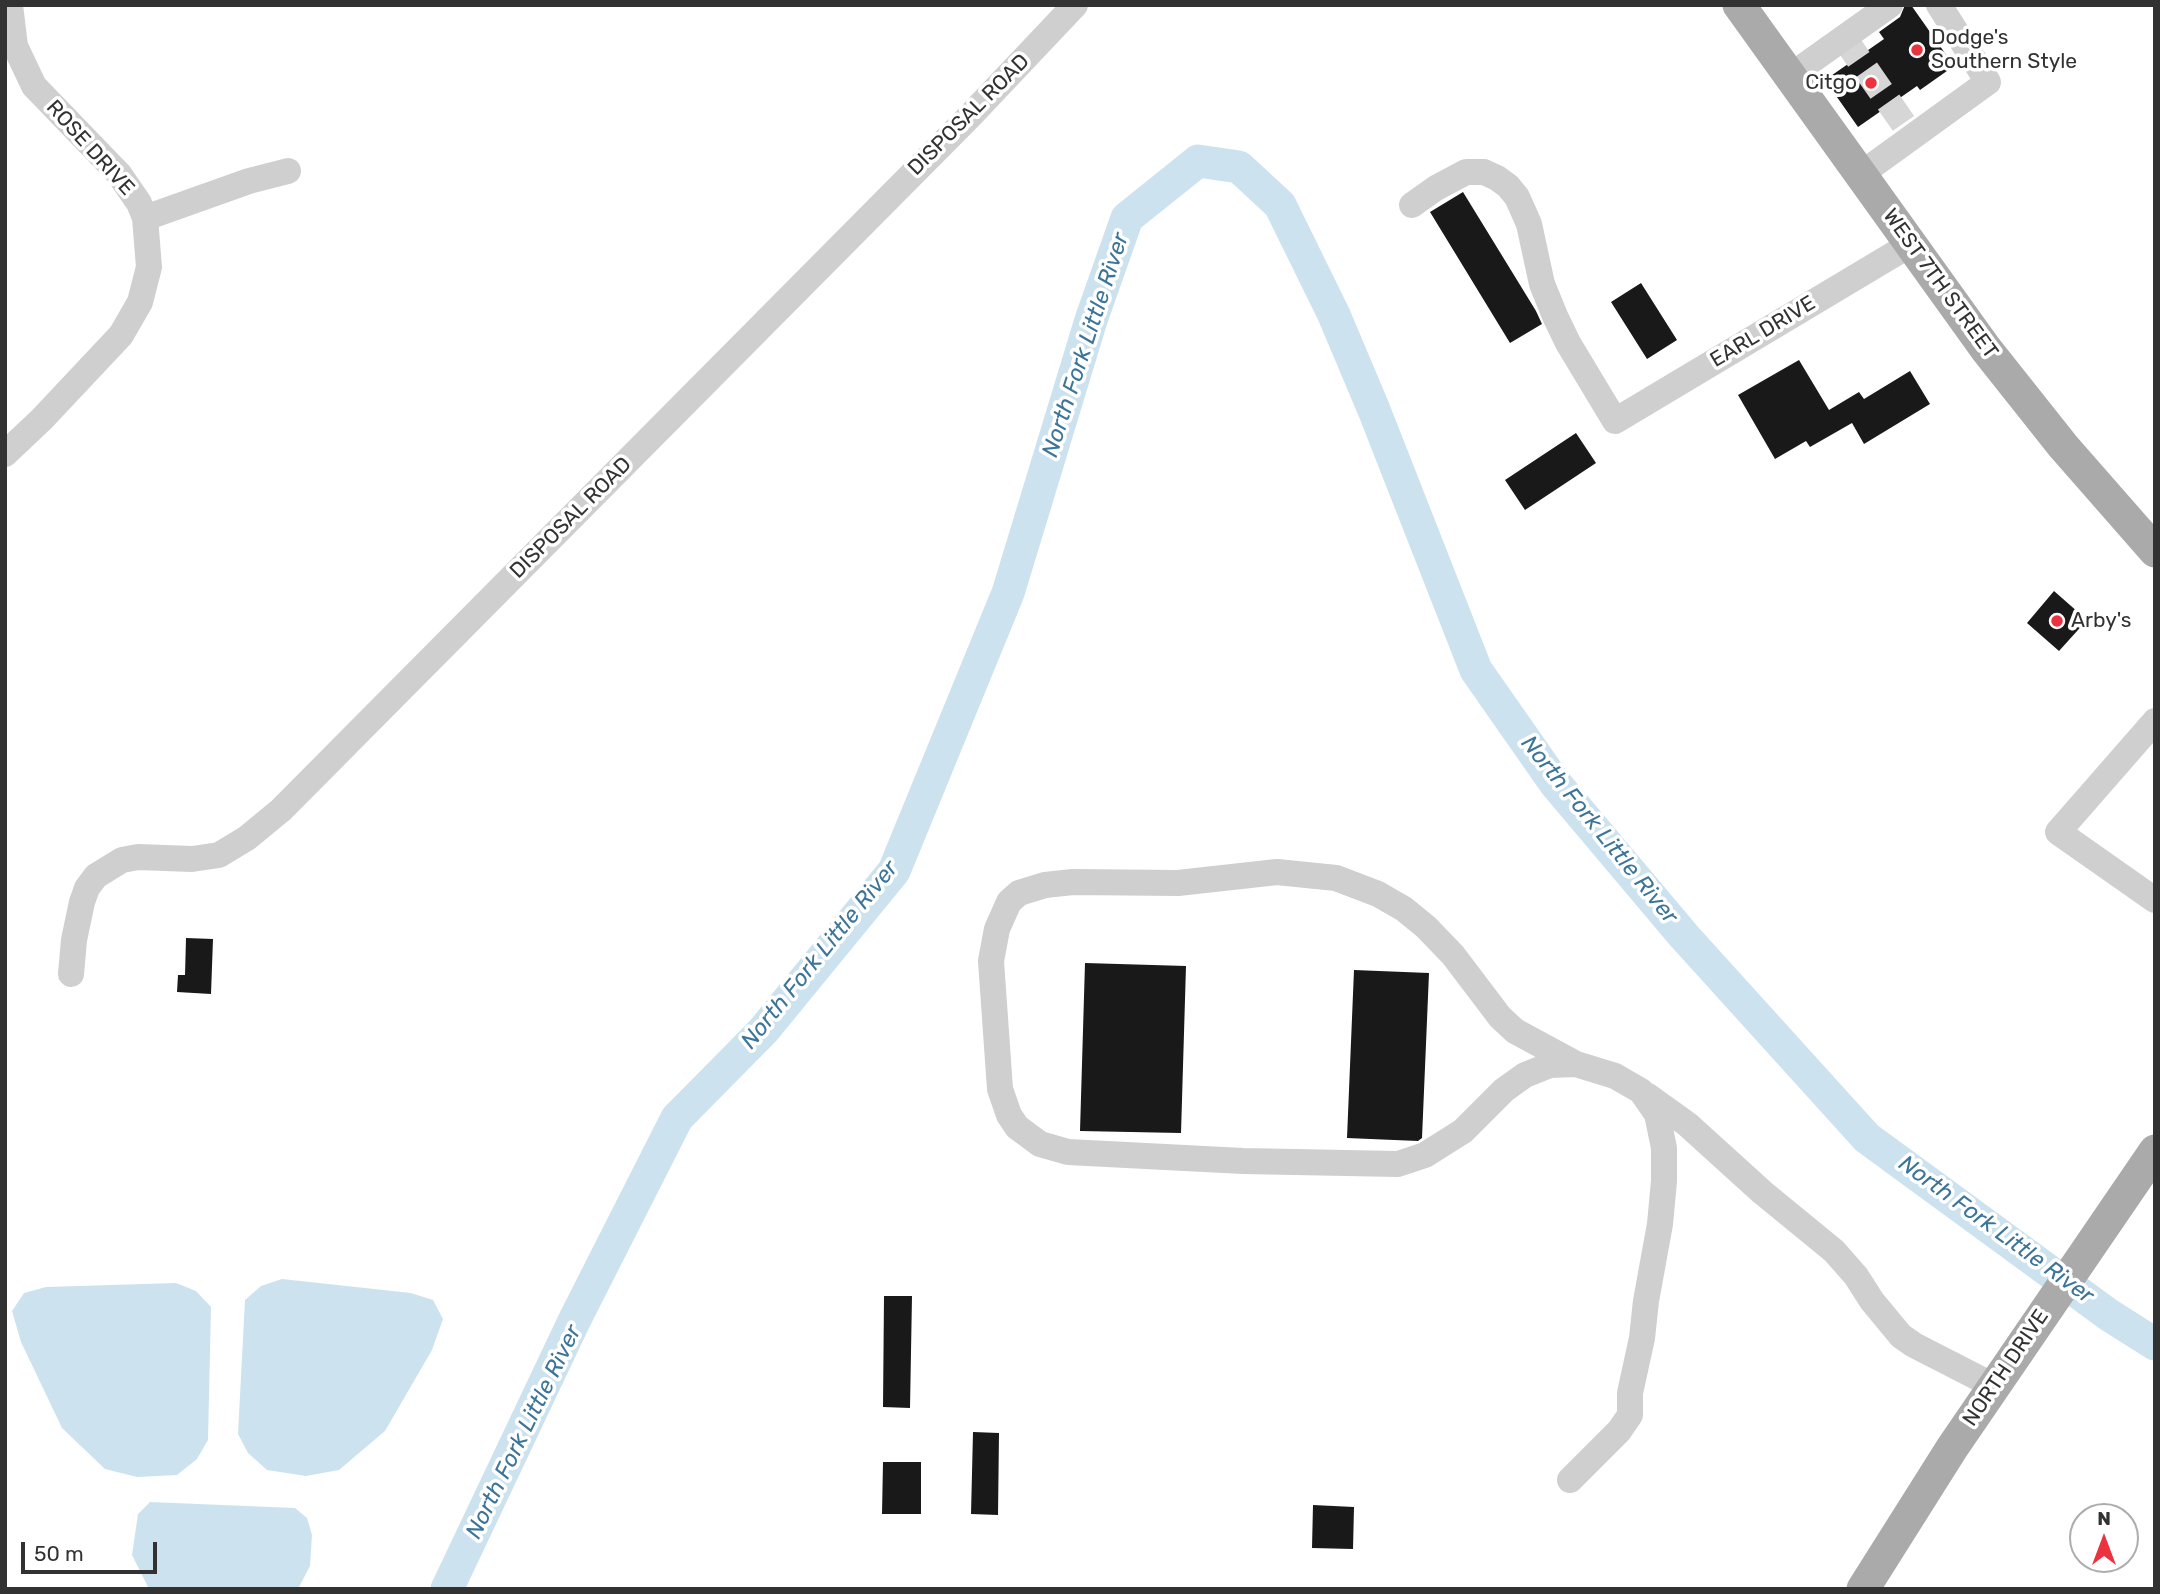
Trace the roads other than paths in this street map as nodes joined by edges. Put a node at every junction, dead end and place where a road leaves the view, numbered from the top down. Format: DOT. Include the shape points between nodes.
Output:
graph roads {
  1 [pos="10,5"];
  2 [pos="1076,5"];
  3 [pos="1739,5"];
  4 [pos="1890,5"];
  5 [pos="1939,5"];
  6 [pos="1790,76"];
  7 [pos="288,171"];
  8 [pos="1861,174"];
  9 [pos="1412,205"];
  10 [pos="145,218"];
  11 [pos="1911,244"];
  12 [pos="5,454"];
  13 [pos="2155,551"];
  14 [pos="2155,720"];
  15 [pos="2155,900"];
  16 [pos="71,974"];
  17 [pos="1576,1064"];
  18 [pos="1641,1091"];
  19 [pos="2155,1151"];
  20 [pos="1994,1386"];
  21 [pos="1570,1479"];
  22 [pos="1863,1589"];
  1 -- 10 [label="street, ROSE DRIVE" via="12,36 28,77 118,174"];
  2 -- 16 [label="street, DISPOSAL ROAD" via="281,810 219,855 138,857 122,860 96,876 82,902"];
  3 -- 6 [label="main road, WEST 7TH STREET"];
  4 -- 6 [label="street"];
  5 -- 8 [label="street" via="1988,82"];
  6 -- 8 [label="main road, WEST 7TH STREET"];
  7 -- 10 [label="street"];
  8 -- 11 [label="main road, WEST 7TH STREET"];
  9 -- 11 [label="street, EARL DRIVE" via="1466,172 1484,172 1508,186 1529,224 1542,284 1555,316 1615,421"];
  10 -- 12 [label="street, ROSE DRIVE" via="149,267 140,302 121,335"];
  11 -- 13 [label="main road, WEST 7TH STREET" via="2030,405"];
  14 -- 15 [label="street" via="2057,832"];
  17 -- 17 [label="street" via="1515,1031 1452,955 1404,909 1336,878 1277,872 1178,883 1045,885 1019,893 1009,902 997,929 991,961 1004,1103 1017,1127 1028,1136 1068,1152 1398,1164 1425,1155 1463,1130 1525,1075 1549,1065"];
  17 -- 18 [label="street" via="1615,1076"];
  18 -- 20 [label="street" via="1687,1124 1834,1251 1902,1336"];
  18 -- 21 [label="street" via="1657,1114 1664,1147 1664,1181 1630,1415 1619,1432"];
  19 -- 20 [label="main road, NORTH DRIVE"];
  20 -- 22 [label="main road, NORTH DRIVE"];
}
